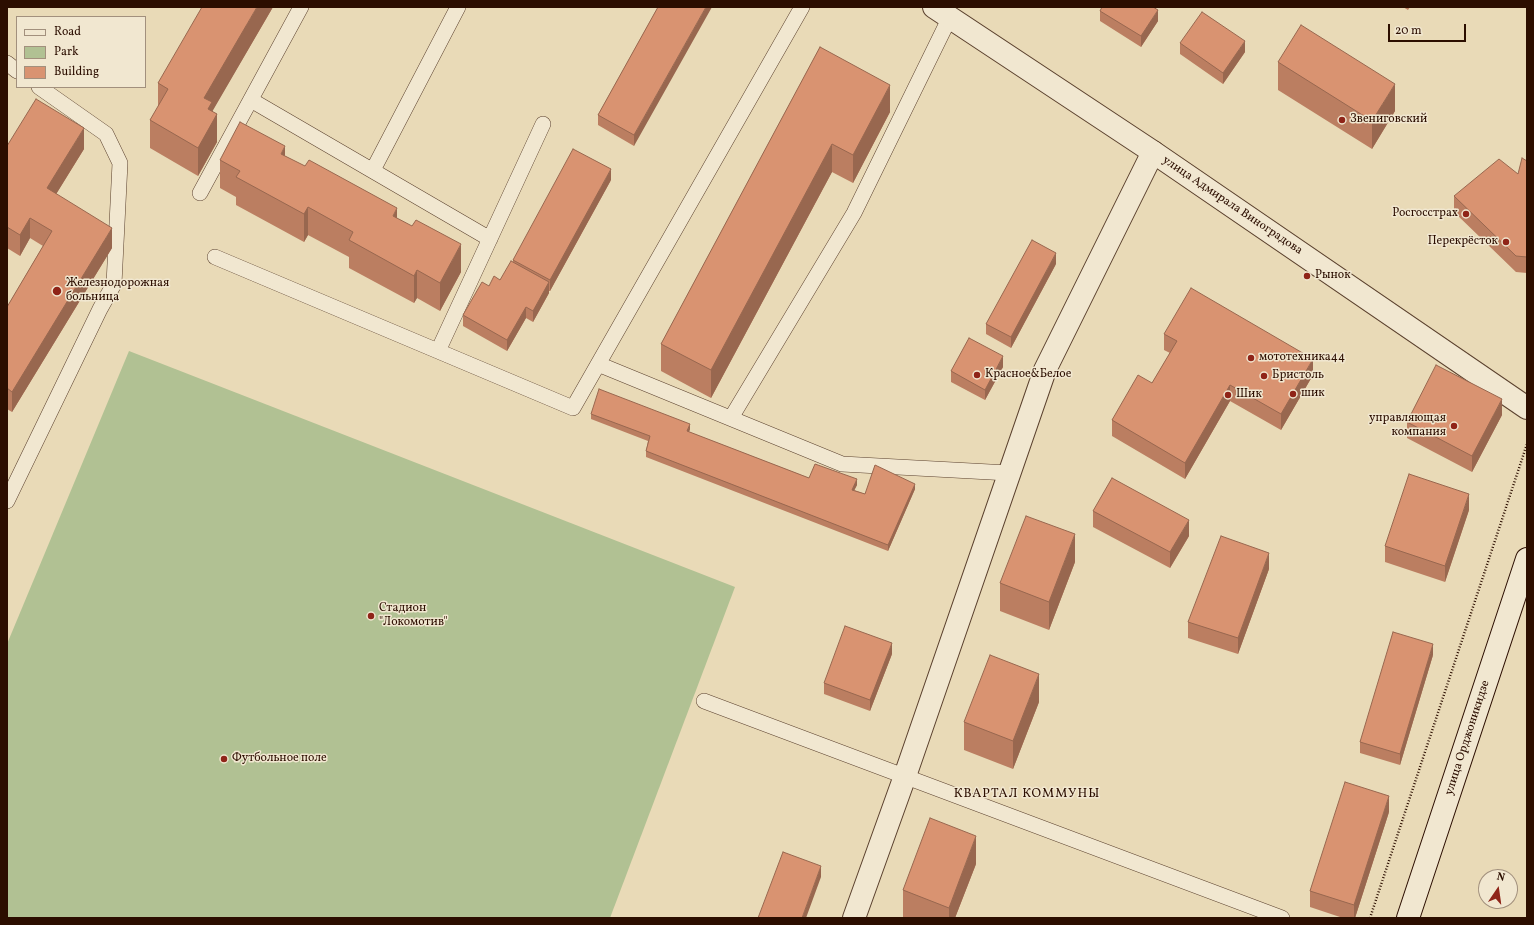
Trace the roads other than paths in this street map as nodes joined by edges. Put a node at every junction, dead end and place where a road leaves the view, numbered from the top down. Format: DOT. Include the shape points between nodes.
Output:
graph roads {
  1 [pos="301,7"];
  2 [pos="458,7"];
  3 [pos="802,7"];
  4 [pos="942,12"];
  5 [pos="7,63"];
  6 [pos="16,70"];
  7 [pos="39,88"];
  8 [pos="251,100"];
  9 [pos="543,124"];
  10 [pos="1153,152"];
  11 [pos="373,170"];
  12 [pos="200,193"];
  13 [pos="490,239"];
  14 [pos="216,257"];
  15 [pos="438,351"];
  16 [pos="598,364"];
  17 [pos="1527,408"];
  18 [pos="731,418"];
  19 [pos="1009,473"];
  20 [pos="7,501"];
  21 [pos="1527,559"];
  22 [pos="704,701"];
  23 [pos="905,776"];
  24 [pos="854,918"];
  25 [pos="1282,918"];
  26 [pos="1408,918"];
  1 -- 8 [label="lane"];
  2 -- 11 [label="lane"];
  3 -- 16 [label="lane"];
  4 -- 10 [label="street, улица Адмирала Виноградова"];
  4 -- 18 [label="lane" via="854,213"];
  5 -- 6 [label="lane"];
  7 -- 20 [label="lane" via="106,134 120,163 114,284"];
  8 -- 11 [label="lane"];
  8 -- 12 [label="lane"];
  9 -- 13 [label="lane"];
  10 -- 17 [label="street, улица Адмирала Виноградова"];
  10 -- 19 [label="street" via="1045,370"];
  11 -- 13 [label="lane"];
  13 -- 15 [label="lane"];
  14 -- 15 [label="lane"];
  15 -- 16 [label="lane" via="573,408"];
  16 -- 18 [label="lane"];
  18 -- 19 [label="lane" via="842,464"];
  19 -- 23 [label="street"];
  21 -- 26 [label="street, улица Орджоникидзе"];
  22 -- 23 [label="lane"];
  23 -- 24 [label="street"];
  23 -- 25 [label="lane"];
}
